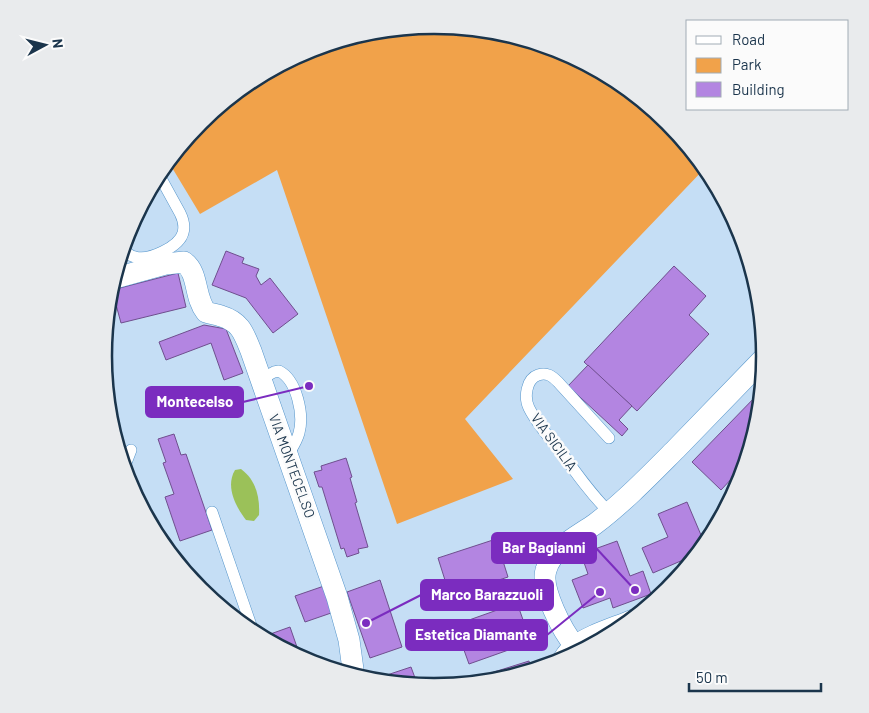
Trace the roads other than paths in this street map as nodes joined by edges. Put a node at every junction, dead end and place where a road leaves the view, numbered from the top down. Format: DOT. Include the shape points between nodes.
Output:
graph roads {
  1 [pos="163,182"];
  2 [pos="129,254"];
  3 [pos="122,276"];
  4 [pos="757,365"];
  5 [pos="260,379"];
  6 [pos="609,438"];
  7 [pos="131,450"];
  8 [pos="288,455"];
  9 [pos="128,457"];
  10 [pos="212,512"];
  11 [pos="609,512"];
  12 [pos="250,621"];
  13 [pos="595,636"];
  14 [pos="575,646"];
  15 [pos="573,648"];
  16 [pos="353,668"];
  1 -- 2 [label="lane" via="183,220 183,234 171,247 156,254 135,257"];
  3 -- 5 [label="street, VIA MONTECELSO" via="172,263 186,263 191,268 206,312 228,319 241,329"];
  4 -- 11 [label="street" via="643,482"];
  5 -- 8 [label="street, VIA MONTECELSO"];
  5 -- 8 [label="lane" via="279,371 288,378 297,396 301,428"];
  6 -- 11 [label="lane, VIA SICILIA" via="550,375 533,378 527,391 529,408"];
  7 -- 9 [label="lane"];
  8 -- 16 [label="street, VIA MONTECELSO" via="339,604"];
  10 -- 12 [label="lane"];
  11 -- 14 [label="street" via="562,548 551,559 546,571 547,591 566,636"];
  13 -- 14 [label="street"];
  14 -- 15 [label="street"];
}
